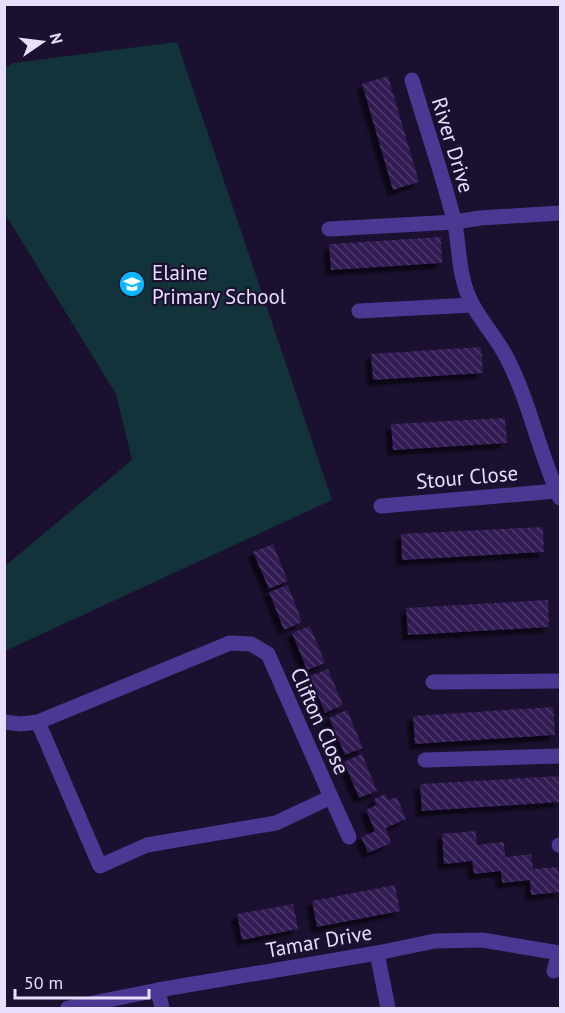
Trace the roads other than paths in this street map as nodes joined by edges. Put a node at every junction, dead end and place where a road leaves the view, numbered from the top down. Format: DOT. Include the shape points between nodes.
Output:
graph roads {
  1 [pos="412,80"];
  2 [pos="561,213"];
  3 [pos="454,222"];
  4 [pos="329,229"];
  5 [pos="472,305"];
  6 [pos="359,311"];
  7 [pos="559,495"];
  8 [pos="381,506"];
  9 [pos="561,681"];
  10 [pos="433,682"];
  11 [pos="4,722"];
  12 [pos="38,722"];
  13 [pos="561,756"];
  14 [pos="425,760"];
  15 [pos="331,797"];
  16 [pos="349,837"];
  17 [pos="377,953"];
  18 [pos="554,971"];
  19 [pos="158,990"];
  20 [pos="68,1008"];
  21 [pos="162,1008"];
  22 [pos="388,1008"];
  1 -- 3 [label="street, River Drive"];
  2 -- 3 [label="street, River Drive"];
  3 -- 4 [label="street, River Drive"];
  3 -- 5 [label="street, Stour Close" via="459,260"];
  5 -- 6 [label="street"];
  5 -- 7 [label="street, Stour Close" via="506,356 521,388"];
  7 -- 8 [label="street, Stour Close"];
  9 -- 10 [label="street"];
  11 -- 12 [label="street, Clifton Close"];
  12 -- 15 [label="street, Clifton Close" via="100,866 147,845 276,823"];
  12 -- 15 [label="street, Clifton Close" via="230,643 250,644 268,654"];
  13 -- 14 [label="street"];
  15 -- 16 [label="street"];
  17 -- 18 [label="street, Tamar Drive" via="435,941 482,939 559,953"];
  17 -- 19 [label="street, Tamar Drive"];
  17 -- 22 [label="street"];
  19 -- 20 [label="street, Tamar Drive"];
  19 -- 21 [label="street"];
}
